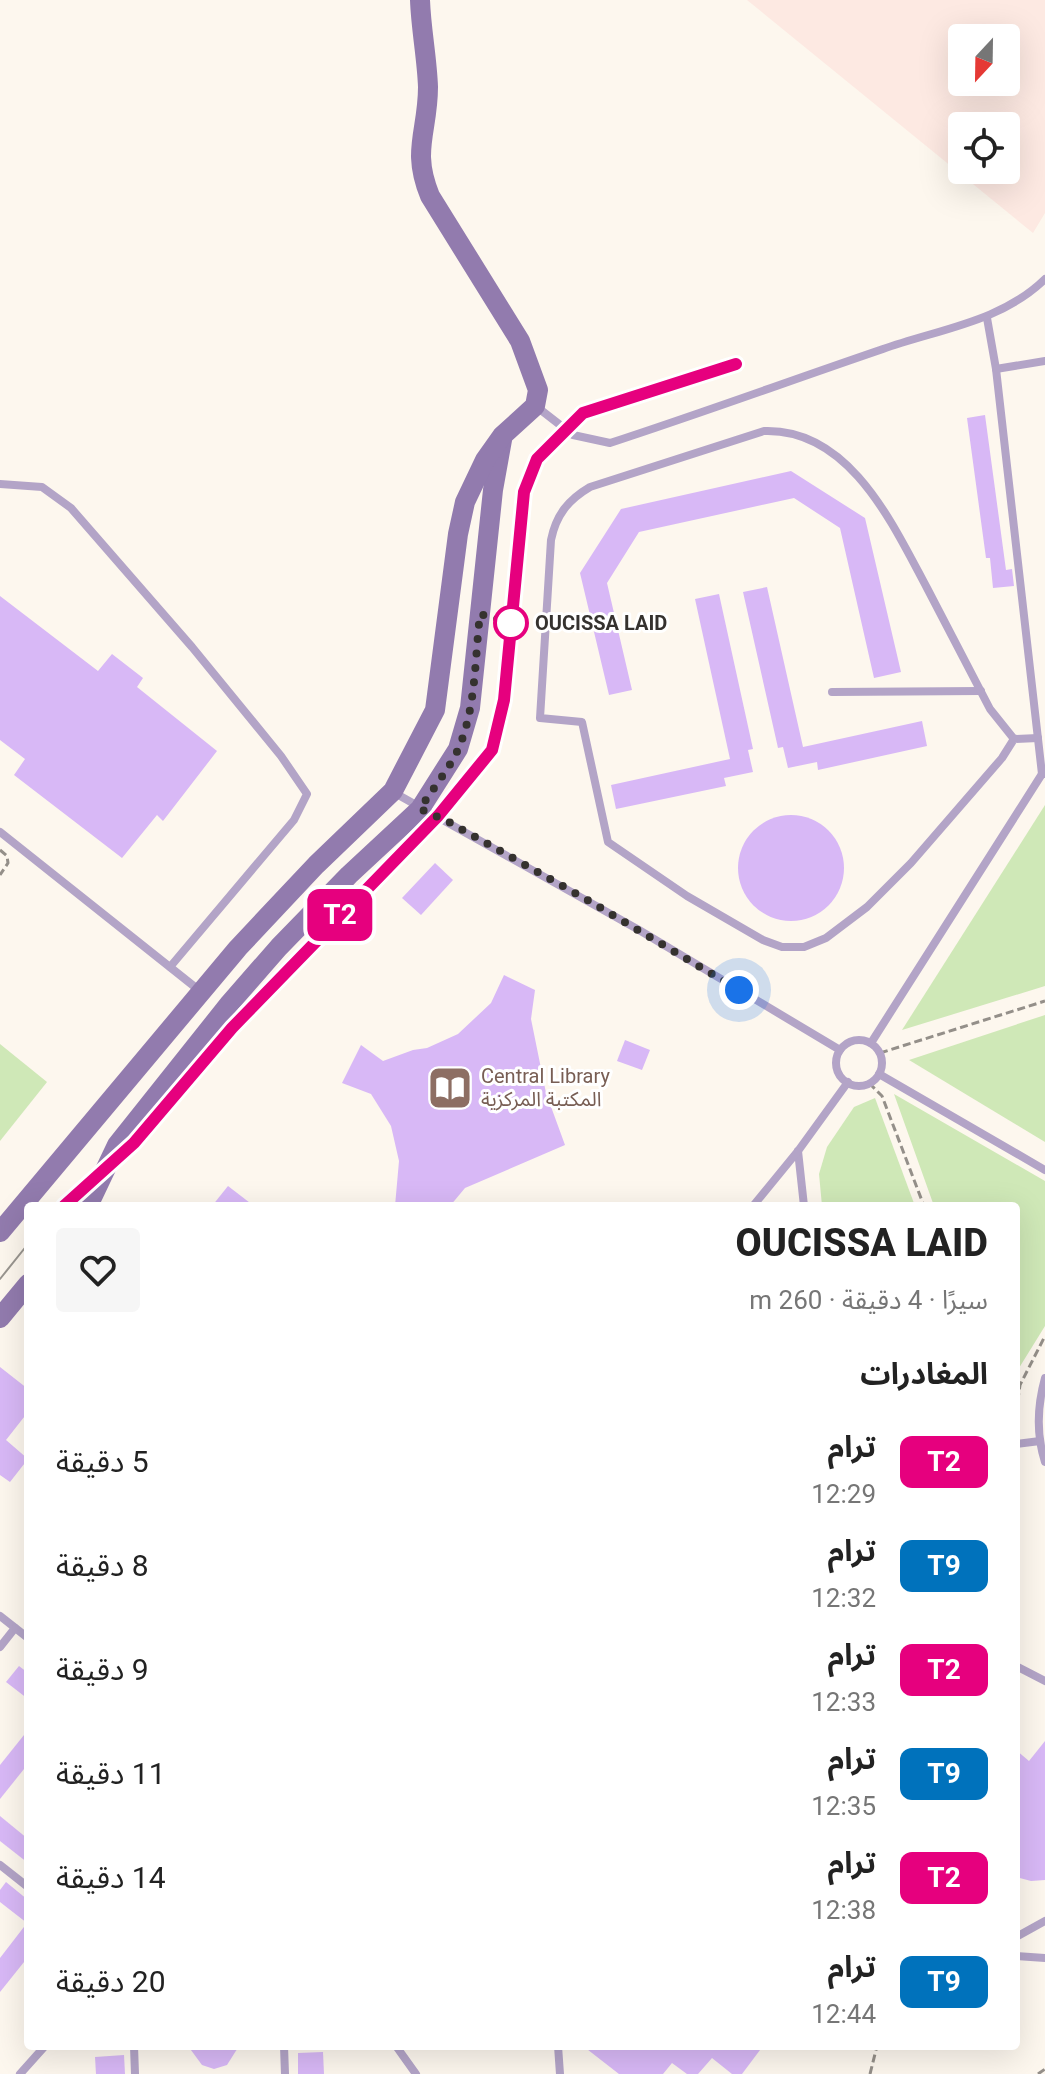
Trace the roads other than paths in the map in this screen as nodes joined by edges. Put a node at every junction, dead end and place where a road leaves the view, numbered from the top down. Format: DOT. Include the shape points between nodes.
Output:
graph roads {
  1 [pos="420,0"];
  2 [pos="1045,279"];
  3 [pos="987,318"];
  4 [pos="1045,361"];
  5 [pos="996,369"];
  6 [pos="535,406"];
  7 [pos="502,436"];
  8 [pos="0,484"];
  9 [pos="981,691"];
  10 [pos="832,692"];
  11 [pos="1038,738"];
  12 [pos="1014,739"];
  13 [pos="405,770"];
  14 [pos="1044,774"];
  15 [pos="393,791"];
  16 [pos="431,791"];
  17 [pos="420,809"];
  18 [pos="0,832"];
  19 [pos="170,967"];
  20 [pos="201,991"];
  21 [pos="871,1043"];
  22 [pos="840,1050"];
  23 [pos="879,1074"];
  24 [pos="848,1082"];
  25 [pos="798,1151"];
  26 [pos="1045,1170"];
  27 [pos="25,1202"];
  28 [pos="90,1202"];
  29 [pos="756,1202"];
  30 [pos="804,1202"];
  31 [pos="24,1203"];
  32 [pos="0,1232"];
  33 [pos="24,1289"];
  34 [pos="0,1318"];
  35 [pos="1045,1378"];
  36 [pos="1040,1441"];
  37 [pos="1020,1444"];
  38 [pos="1045,1462"];
  39 [pos="0,1616"];
  40 [pos="15,1628"];
  41 [pos="24,1635"];
  42 [pos="0,1647"];
  43 [pos="1020,1668"];
  44 [pos="1045,1681"];
  45 [pos="0,1865"];
  46 [pos="24,1884"];
  47 [pos="1045,1921"];
  48 [pos="1020,1935"];
  49 [pos="1020,1956"];
  50 [pos="1045,1958"];
  51 [pos="41,2050"];
  52 [pos="134,2050"];
  53 [pos="284,2050"];
  54 [pos="399,2050"];
  55 [pos="558,2050"];
  56 [pos="20,2074"];
  57 [pos="135,2074"];
  58 [pos="285,2074"];
  59 [pos="416,2074"];
  60 [pos="560,2074"];
  1 -- 6 [label="street" via="428,84 421,175 520,341 538,390"];
  2 -- 3 [label="lane"];
  3 -- 5 [label="lane"];
  3 -- 6 [label="lane" via="925,334 610,443 573,435"];
  4 -- 5 [label="lane"];
  5 -- 11 [label="lane"];
  6 -- 7 [label="street"];
  7 -- 13 [label="street" via="465,502 435,710"];
  7 -- 16 [label="street" via="467,721 458,749"];
  8 -- 19 [label="lane" via="42,487 71,508 192,647 307,794 294,820"];
  9 -- 10 [label="lane"];
  9 -- 12 [label="lane"];
  9 -- 12 [label="lane" via="881,503 832,452 809,438 764,431 604,483 570,501 557,520 551,540 540,718 582,722 608,842 763,940 793,948 815,944 867,907 911,863"];
  11 -- 12 [label="lane"];
  11 -- 14 [label="lane"];
  13 -- 15 [label="street"];
  13 -- 16 [label="street" via="404,784 412,794"];
  14 -- 21 [label="lane"];
  15 -- 17 [label="lane"];
  15 -- 20 [label="street" via="316,865"];
  16 -- 17 [label="street"];
  17 -- 22 [label="lane" via="639,930"];
  17 -- 28 [label="street" via="349,875 230,1003 117,1145"];
  18 -- 19 [label="lane"];
  19 -- 20 [label="lane"];
  20 -- 27 [label="street"];
  21 -- 22 [label="lane" via="857,1040"];
  21 -- 23 [label="lane" via="882,1060"];
  22 -- 24 [label="lane" via="836,1065"];
  23 -- 24 [label="lane" via="862,1085"];
  23 -- 26 [label="lane"];
  24 -- 25 [label="lane"];
  25 -- 29 [label="lane"];
  25 -- 30 [label="lane"];
  31 -- 32 [label="street"];
  33 -- 34 [label="street"];
  35 -- 36 [label="lane" via="1038,1409"];
  36 -- 37 [label="lane"];
  36 -- 38 [label="lane"];
  39 -- 40 [label="lane"];
  40 -- 41 [label="lane"];
  40 -- 42 [label="lane"];
  43 -- 44 [label="lane"];
  45 -- 46 [label="lane"];
  47 -- 48 [label="lane"];
  49 -- 50 [label="lane"];
  51 -- 56 [label="lane"];
  52 -- 57 [label="lane"];
  53 -- 58 [label="lane"];
  54 -- 59 [label="lane"];
  55 -- 60 [label="lane"];
}
